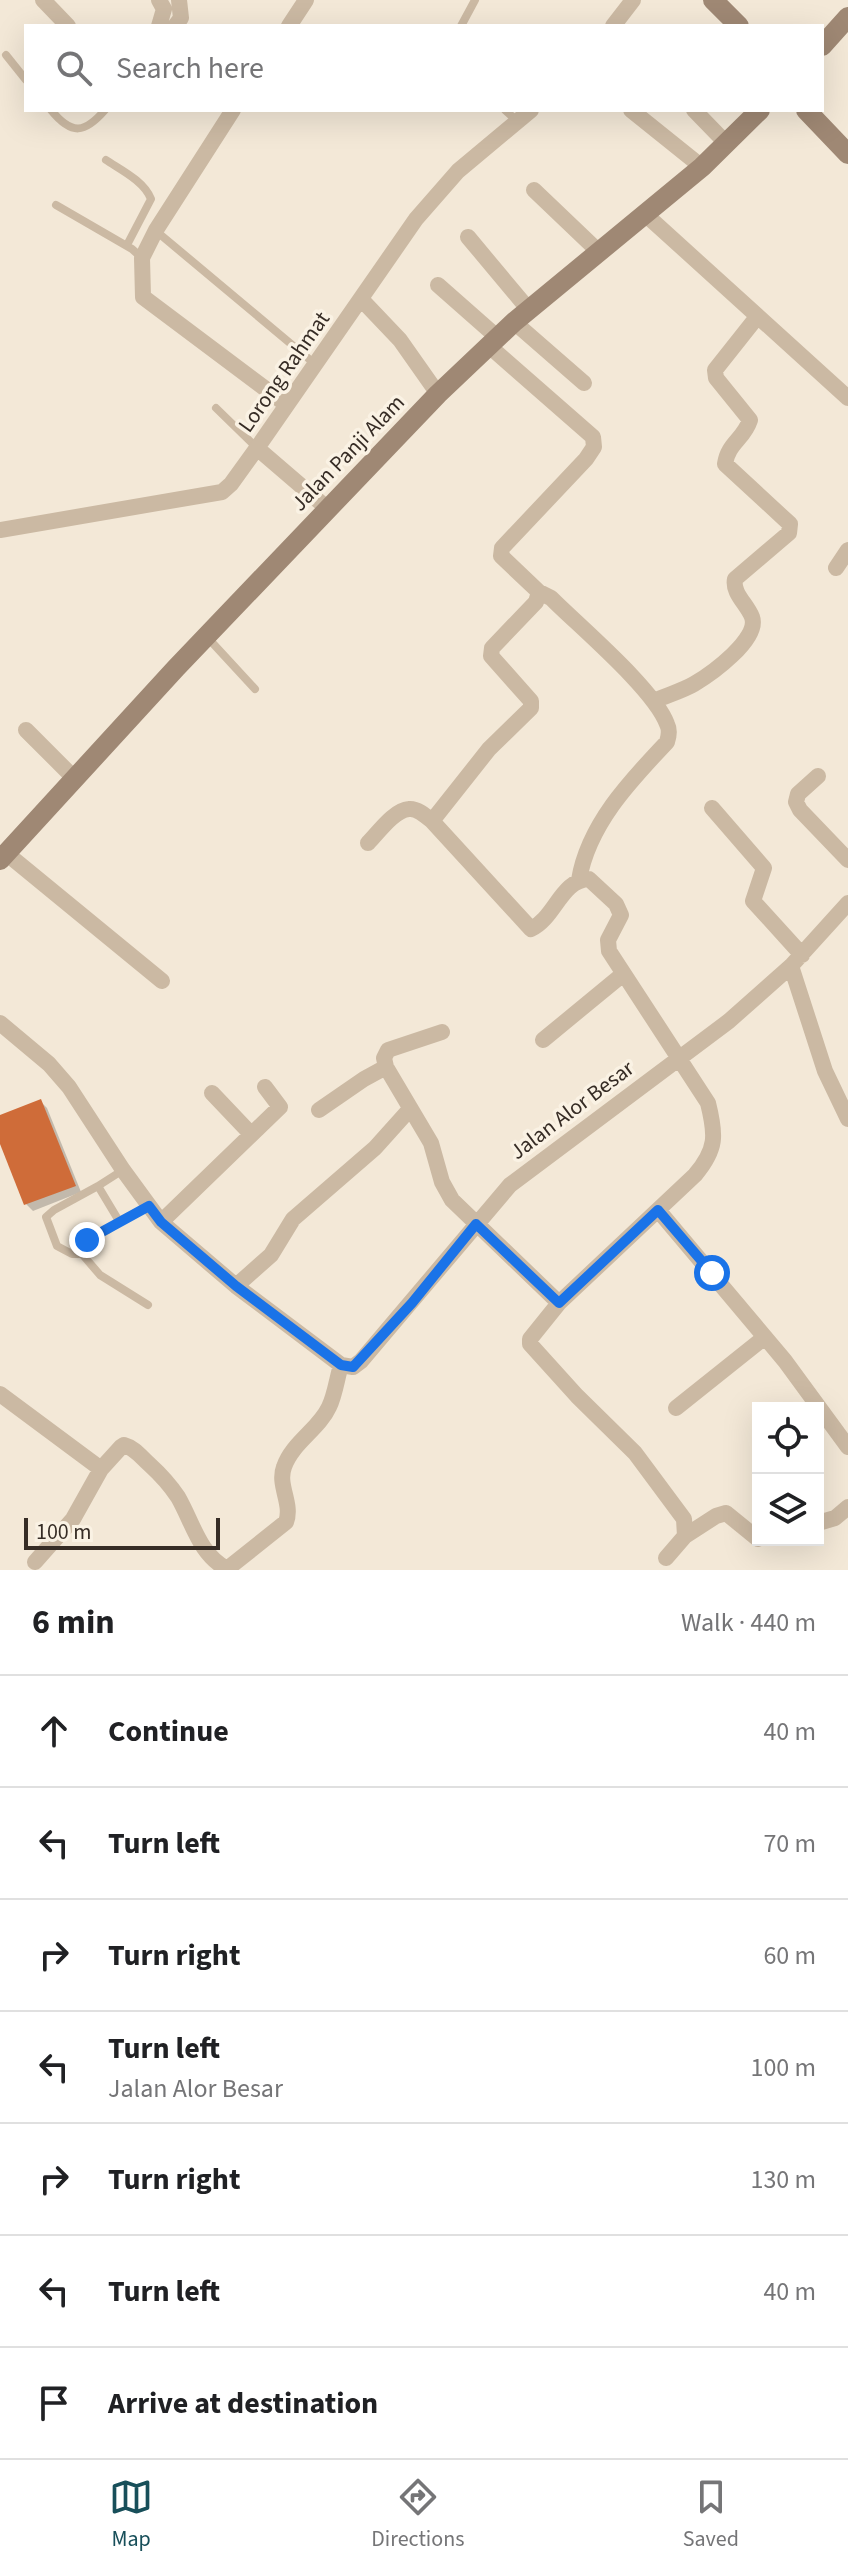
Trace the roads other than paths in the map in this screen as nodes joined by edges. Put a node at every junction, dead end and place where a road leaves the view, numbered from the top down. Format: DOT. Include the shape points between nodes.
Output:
graph roads {
  1 [pos="43,0"];
  2 [pos="159,0"];
  3 [pos="179,0"];
  4 [pos="306,0"];
  5 [pos="475,0"];
  6 [pos="633,0"];
  7 [pos="713,0"];
  8 [pos="848,17"];
  9 [pos="66,24"];
  10 [pos="160,24"];
  11 [pos="176,24"];
  12 [pos="290,24"];
  13 [pos="462,24"];
  14 [pos="615,24"];
  15 [pos="737,24"];
  16 [pos="824,44"];
  17 [pos="6,55"];
  18 [pos="24,78"];
  19 [pos="53,112"];
  20 [pos="103,112"];
  21 [pos="232,112"];
  22 [pos="633,112"];
  23 [pos="696,112"];
  24 [pos="758,112"];
  25 [pos="808,112"];
  26 [pos="511,116"];
  27 [pos="726,143"];
  28 [pos="848,154"];
  29 [pos="106,160"];
  30 [pos="702,167"];
  31 [pos="534,190"];
  32 [pos="56,205"];
  33 [pos="645,214"];
  34 [pos="156,230"];
  35 [pos="468,237"];
  36 [pos="127,245"];
  37 [pos="599,252"];
  38 [pos="142,258"];
  39 [pos="438,285"];
  40 [pos="361,299"];
  41 [pos="522,316"];
  42 [pos="757,317"];
  43 [pos="492,341"];
  44 [pos="315,364"];
  45 [pos="584,383"];
  46 [pos="438,394"];
  47 [pos="848,398"];
  48 [pos="287,405"];
  49 [pos="216,408"];
  50 [pos="257,448"];
  51 [pos="328,509"];
  52 [pos="0,530"];
  53 [pos="848,550"];
  54 [pos="836,568"];
  55 [pos="539,592"];
  56 [pos="206,637"];
  57 [pos="255,689"];
  58 [pos="654,701"];
  59 [pos="26,730"];
  60 [pos="818,776"];
  61 [pos="74,778"];
  62 [pos="712,808"];
  63 [pos="432,821"];
  64 [pos="368,843"];
  65 [pos="3,857"];
  66 [pos="848,860"];
  67 [pos="579,880"];
  68 [pos="848,903"];
  69 [pos="796,961"];
  70 [pos="622,975"];
  71 [pos="162,981"];
  72 [pos="0,1023"];
  73 [pos="442,1032"];
  74 [pos="543,1040"];
  75 [pos="680,1058"];
  76 [pos="386,1067"];
  77 [pos="265,1087"];
  78 [pos="212,1093"];
  79 [pos="410,1109"];
  80 [pos="319,1110"];
  81 [pos="848,1119"];
  82 [pos="251,1134"];
  83 [pos="123,1170"];
  84 [pos="98,1186"];
  85 [pos="149,1206"];
  86 [pos="658,1210"];
  87 [pos="119,1221"];
  88 [pos="161,1222"];
  89 [pos="476,1224"];
  90 [pos="82,1254"];
  91 [pos="236,1286"];
  92 [pos="559,1303"];
  93 [pos="148,1305"];
  94 [pos="765,1337"];
  95 [pos="341,1365"];
  96 [pos="0,1394"];
  97 [pos="676,1408"];
  98 [pos="848,1447"];
  99 [pos="101,1469"];
  100 [pos="848,1507"];
  101 [pos="824,1521"];
  102 [pos="752,1535"];
  103 [pos="685,1536"];
  104 [pos="666,1558"];
  105 [pos="35,1562"];
  106 [pos="228,1569"];
  1 -- 9 [label="street"];
  2 -- 10 [label="street" via="164,15"];
  3 -- 11 [label="street"];
  4 -- 12 [label="street"];
  5 -- 13 [label="lane"];
  6 -- 14 [label="street"];
  7 -- 15 [label="main road"];
  8 -- 16 [label="main road"];
  17 -- 18 [label="lane"];
  19 -- 20 [label="lane" via="72,128 84,130"];
  21 -- 34 [label="street"];
  22 -- 30 [label="street"];
  23 -- 27 [label="street"];
  24 -- 27 [label="main road, Jalan Panji Alam"];
  25 -- 28 [label="main road"];
  26 -- 40 [label="street, Lorong Rahmat" via="416,219"];
  27 -- 30 [label="main road, Jalan Panji Alam"];
  29 -- 36 [label="lane" via="132,177 151,199"];
  30 -- 33 [label="main road, Jalan Panji Alam"];
  31 -- 37 [label="street"];
  32 -- 36 [label="lane"];
  33 -- 37 [label="main road, Jalan Panji Alam"];
  33 -- 42 [label="street"];
  34 -- 38 [label="street"];
  34 -- 44 [label="lane"];
  35 -- 41 [label="street"];
  36 -- 38 [label="lane"];
  37 -- 41 [label="main road, Jalan Panji Alam"];
  38 -- 48 [label="street" via="143,297"];
  39 -- 43 [label="street"];
  40 -- 44 [label="street, Lorong Rahmat"];
  40 -- 46 [label="street" via="400,340"];
  41 -- 43 [label="main road, Jalan Panji Alam"];
  41 -- 45 [label="street"];
  42 -- 47 [label="street"];
  42 -- 58 [label="street" via="715,370 750,420 727,451 725,464 790,524 789,533 735,579 734,587 752,618 749,636 695,684"];
  43 -- 46 [label="main road, Jalan Panji Alam"];
  43 -- 55 [label="street" via="593,437 586,459 502,548 501,556"];
  44 -- 48 [label="street, Lorong Rahmat"];
  46 -- 51 [label="main road, Jalan Panji Alam"];
  48 -- 50 [label="street, Lorong Rahmat"];
  49 -- 50 [label="lane"];
  50 -- 51 [label="street"];
  50 -- 52 [label="street, Lorong Rahmat" via="222,492"];
  51 -- 56 [label="main road, Jalan Panji Alam"];
  53 -- 54 [label="street"];
  55 -- 58 [label="street"];
  55 -- 63 [label="street" via="491,656 531,701 531,708 489,749"];
  56 -- 57 [label="lane"];
  56 -- 61 [label="main road, Jalan Panji Alam"];
  58 -- 67 [label="street" via="668,724 667,742 622,791 586,851"];
  59 -- 61 [label="street"];
  60 -- 66 [label="street" via="796,802"];
  61 -- 65 [label="main road, Jalan Panji Alam"];
  62 -- 69 [label="street" via="764,868 753,901"];
  63 -- 64 [label="street" via="408,809"];
  63 -- 67 [label="street" via="531,929 541,925"];
  65 -- 71 [label="street"];
  67 -- 70 [label="street" via="589,879 621,915 608,940"];
  68 -- 69 [label="street, Jalan Alor Besar"];
  69 -- 75 [label="street, Jalan Alor Besar"];
  69 -- 81 [label="street" via="825,1071"];
  70 -- 74 [label="street"];
  70 -- 75 [label="street"];
  72 -- 83 [label="street" via="69,1087"];
  73 -- 76 [label="street" via="388,1050"];
  75 -- 86 [label="street" via="708,1103 715,1131 710,1158"];
  75 -- 89 [label="street, Jalan Alor Besar" via="535,1164"];
  76 -- 79 [label="street"];
  76 -- 80 [label="street"];
  77 -- 82 [label="street" via="280,1107"];
  78 -- 82 [label="street"];
  79 -- 89 [label="street" via="431,1143 452,1200"];
  79 -- 91 [label="street" via="375,1148 293,1219 271,1255"];
  82 -- 88 [label="street"];
  83 -- 84 [label="lane"];
  83 -- 85 [label="street"];
  84 -- 87 [label="lane"];
  84 -- 90 [label="lane" via="46,1217 57,1246"];
  85 -- 87 [label="lane"];
  85 -- 88 [label="street"];
  86 -- 92 [label="street"];
  86 -- 94 [label="street"];
  87 -- 90 [label="lane" via="82,1243"];
  88 -- 91 [label="street"];
  89 -- 92 [label="street"];
  89 -- 95 [label="street, Jalan Alor Besar" via="361,1361 353,1367"];
  90 -- 93 [label="lane" via="100,1275"];
  91 -- 95 [label="street"];
  92 -- 103 [label="street" via="532,1334 530,1344 635,1453 684,1519"];
  94 -- 97 [label="street"];
  94 -- 98 [label="street"];
  95 -- 106 [label="street" via="330,1407 283,1469 286,1522"];
  96 -- 99 [label="street"];
  99 -- 105 [label="street" via="73,1519"];
  99 -- 106 [label="street" via="124,1445 134,1449 166,1481 204,1548"];
  100 -- 101 [label="street"];
  102 -- 103 [label="street" via="722,1512"];
  103 -- 104 [label="street"];
}
